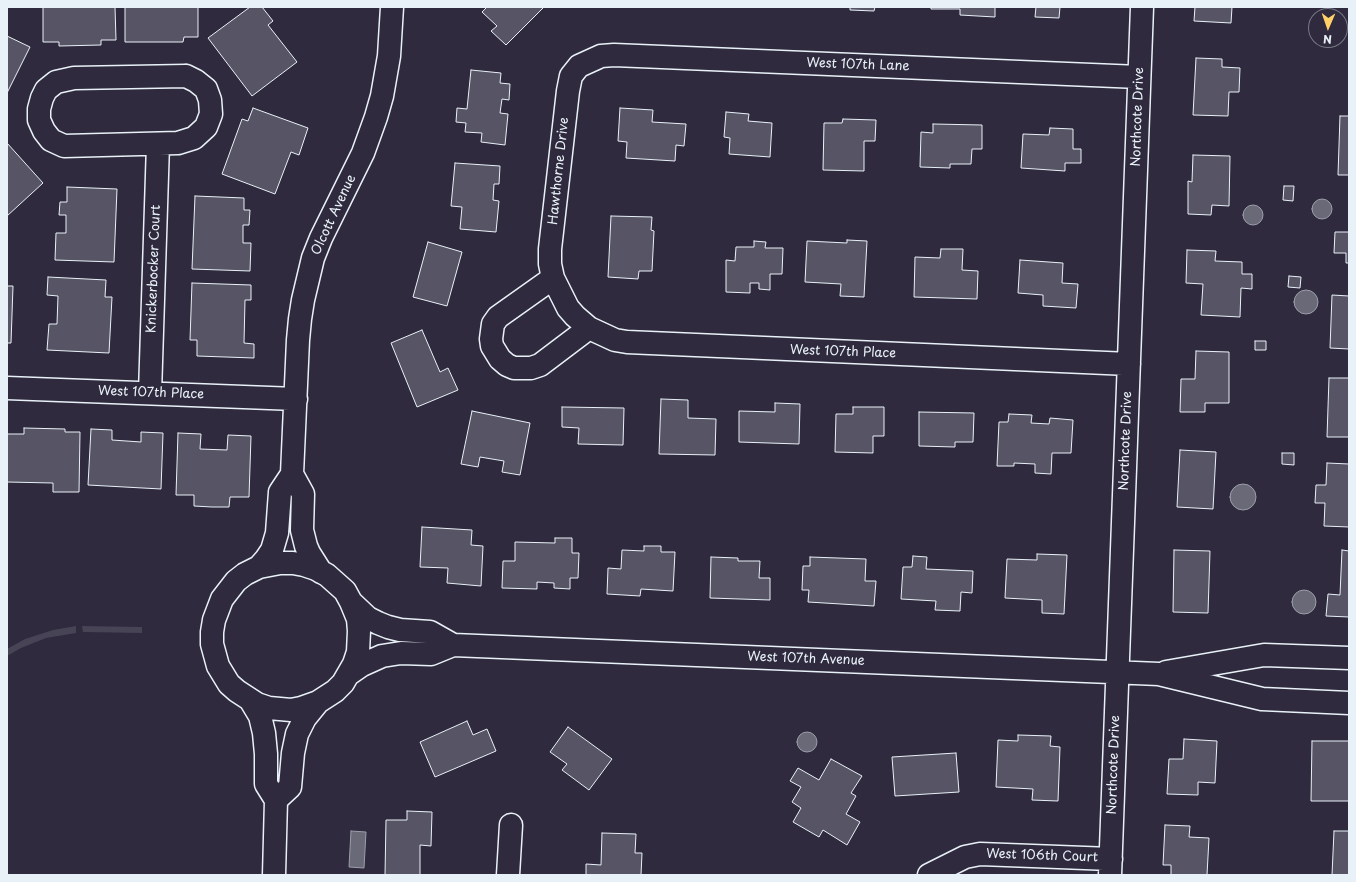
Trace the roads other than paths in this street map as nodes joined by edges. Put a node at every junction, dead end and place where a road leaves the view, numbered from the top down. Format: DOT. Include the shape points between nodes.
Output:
graph roads {
  1 [pos="392,7"];
  2 [pos="1142,7"];
  3 [pos="579,66"];
  4 [pos="1139,77"];
  5 [pos="158,144"];
  6 [pos="553,278"];
  7 [pos="568,308"];
  8 [pos="589,328"];
  9 [pos="1129,364"];
  10 [pos="7,388"];
  11 [pos="150,394"];
  12 [pos="296,398"];
  13 [pos="292,474"];
  14 [pos="258,567"];
  15 [pos="321,572"];
  16 [pos="351,602"];
  17 [pos="453,644"];
  18 [pos="1349,658"];
  19 [pos="1118,671"];
  20 [pos="349,674"];
  21 [pos="1159,674"];
  22 [pos="251,701"];
  23 [pos="318,702"];
  24 [pos="1349,703"];
  25 [pos="276,800"];
  26 [pos="511,825"];
  27 [pos="1111,867"];
  28 [pos="274,875"];
  29 [pos="508,875"];
  30 [pos="929,875"];
  1 -- 12 [label="street, Olcott Avenue" via="389,56 376,117 363,153 320,238 307,280 298,340"];
  2 -- 4 [label="street, Northcote Drive"];
  3 -- 4 [label="street, West 107th Lane" via="601,56 614,55"];
  3 -- 6 [label="street, Hawthorne Drive" via="571,76 568,91 550,249"];
  4 -- 9 [label="street, Northcote Drive"];
  5 -- 5 [label="street" via="178,143 194,138 206,127 211,114 210,100 206,89 196,81 186,76 74,78 56,82 46,90 42,98 39,120 44,131 51,140 64,146"];
  5 -- 11 [label="street, Knickerbocker Court"];
  6 -- 7 [label="street, Hawthorne Drive"];
  6 -- 8 [label="street" via="498,317 493,324 492,346 500,359 514,368 540,365"];
  7 -- 8 [label="street, West 107th Place"];
  8 -- 9 [label="street, West 107th Place" via="615,340 627,342"];
  9 -- 19 [label="street, Northcote Drive"];
  10 -- 11 [label="street, West 107th Place"];
  11 -- 12 [label="street, West 107th Place"];
  12 -- 13 [label="street, Olcott Avenue"];
  13 -- 14 [label="street" via="280,492 277,533 272,550"];
  13 -- 15 [label="street" via="303,494 302,530 308,553"];
  14 -- 15 [label="street" via="293,563"];
  14 -- 22 [label="street" via="236,581 225,594 217,609 212,632 215,656 223,675 237,691"];
  15 -- 16 [label="street" via="345,592"];
  16 -- 17 [label="street, West 107th Avenue" via="368,618 378,623 400,630 430,632"];
  16 -- 20 [label="street" via="358,619 359,641"];
  17 -- 19 [label="street, West 107th Avenue"];
  17 -- 20 [label="street, West 107th Avenue" via="431,654 401,653 382,656"];
  18 -- 21 [label="street, West 107th Avenue" via="1264,655"];
  19 -- 21 [label="street, West 107th Avenue"];
  19 -- 27 [label="street, Northcote Drive"];
  20 -- 23 [label="street" via="335,691"];
  21 -- 24 [label="street, West 107th Avenue" via="1262,699"];
  22 -- 23 [label="street" via="269,708 285,710"];
  22 -- 25 [label="street" via="260,716 264,733 266,784"];
  23 -- 25 [label="street" via="305,718 297,734 290,787"];
  25 -- 28 [label="street"];
  26 -- 29 [label="street"];
  27 -- 30 [label="street, West 106th Court" via="980,854 965,857"];
}
